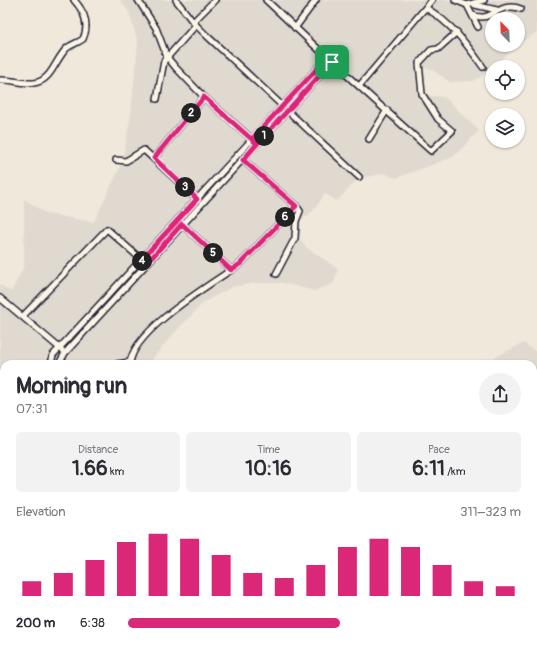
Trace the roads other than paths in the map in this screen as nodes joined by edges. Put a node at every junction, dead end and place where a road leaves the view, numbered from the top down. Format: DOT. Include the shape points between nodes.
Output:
graph roads {
  1 [pos="74,0"];
  2 [pos="138,0"];
  3 [pos="176,0"];
  4 [pos="215,0"];
  5 [pos="266,0"];
  6 [pos="316,0"];
  7 [pos="432,0"];
  8 [pos="455,0"];
  9 [pos="484,0"];
  10 [pos="469,4"];
  11 [pos="426,8"];
  12 [pos="521,9"];
  13 [pos="497,10"];
  14 [pos="473,15"];
  15 [pos="194,24"];
  16 [pos="478,27"];
  17 [pos="295,28"];
  18 [pos="457,32"];
  19 [pos="167,57"];
  20 [pos="327,58"];
  21 [pos="332,62"];
  22 [pos="483,67"];
  23 [pos="0,80"];
  24 [pos="360,85"];
  25 [pos="204,97"];
  26 [pos="157,99"];
  27 [pos="282,107"];
  28 [pos="387,110"];
  29 [pos="287,111"];
  30 [pos="252,139"];
  31 [pos="370,139"];
  32 [pos="257,144"];
  33 [pos="154,158"];
  34 [pos="116,160"];
  35 [pos="243,160"];
  36 [pos="359,176"];
  37 [pos="197,199"];
  38 [pos="202,204"];
  39 [pos="296,206"];
  40 [pos="182,224"];
  41 [pos="141,260"];
  42 [pos="146,264"];
  43 [pos="231,270"];
  44 [pos="276,274"];
  45 [pos="0,298"];
  46 [pos="23,316"];
  47 [pos="60,348"];
  48 [pos="65,353"];
  49 [pos="52,360"];
  50 [pos="61,360"];
  51 [pos="131,360"];
  1 -- 23 [label="street" via="84,14 84,39 67,48 49,76 40,82"];
  2 -- 19 [label="street" via="156,28"];
  3 -- 15 [label="street"];
  4 -- 15 [label="street"];
  5 -- 17 [label="street"];
  6 -- 17 [label="street"];
  7 -- 11 [label="street"];
  8 -- 10 [label="street"];
  9 -- 10 [label="street"];
  10 -- 13 [label="street"];
  10 -- 14 [label="street"];
  11 -- 18 [label="street" via="440,16"];
  11 -- 24 [label="street"];
  12 -- 13 [label="street" via="511,4"];
  13 -- 14 [label="street" via="486,16"];
  14 -- 16 [label="street"];
  15 -- 19 [label="street"];
  15 -- 27 [label="street"];
  17 -- 20 [label="street"];
  18 -- 22 [label="street"];
  18 -- 28 [label="street" via="438,49 431,50 419,63 422,94 438,119 452,132 430,150"];
  19 -- 25 [label="street"];
  19 -- 26 [label="street" via="162,66"];
  20 -- 21 [label="street"];
  20 -- 27 [label="street"];
  21 -- 24 [label="street"];
  21 -- 29 [label="street"];
  24 -- 28 [label="street"];
  25 -- 30 [label="street"];
  25 -- 33 [label="street"];
  27 -- 29 [label="street"];
  27 -- 30 [label="street"];
  28 -- 31 [label="street"];
  29 -- 32 [label="street"];
  29 -- 36 [label="street"];
  30 -- 32 [label="street"];
  30 -- 37 [label="street"];
  32 -- 35 [label="street"];
  33 -- 34 [label="street" via="142,150 126,162"];
  33 -- 37 [label="street"];
  35 -- 38 [label="street"];
  35 -- 39 [label="street"];
  37 -- 38 [label="street"];
  37 -- 41 [label="street"];
  38 -- 40 [label="street"];
  39 -- 43 [label="street" via="240,264"];
  39 -- 44 [label="street" via="300,211 296,221 295,238"];
  40 -- 42 [label="street"];
  40 -- 43 [label="street"];
  41 -- 42 [label="street"];
  41 -- 46 [label="street" via="107,230"];
  41 -- 47 [label="street"];
  42 -- 48 [label="street"];
  43 -- 51 [label="street" via="188,298 157,324 135,350"];
  45 -- 46 [label="street"];
  46 -- 47 [label="street"];
  47 -- 48 [label="street"];
  47 -- 49 [label="street"];
  48 -- 50 [label="street"];
}
